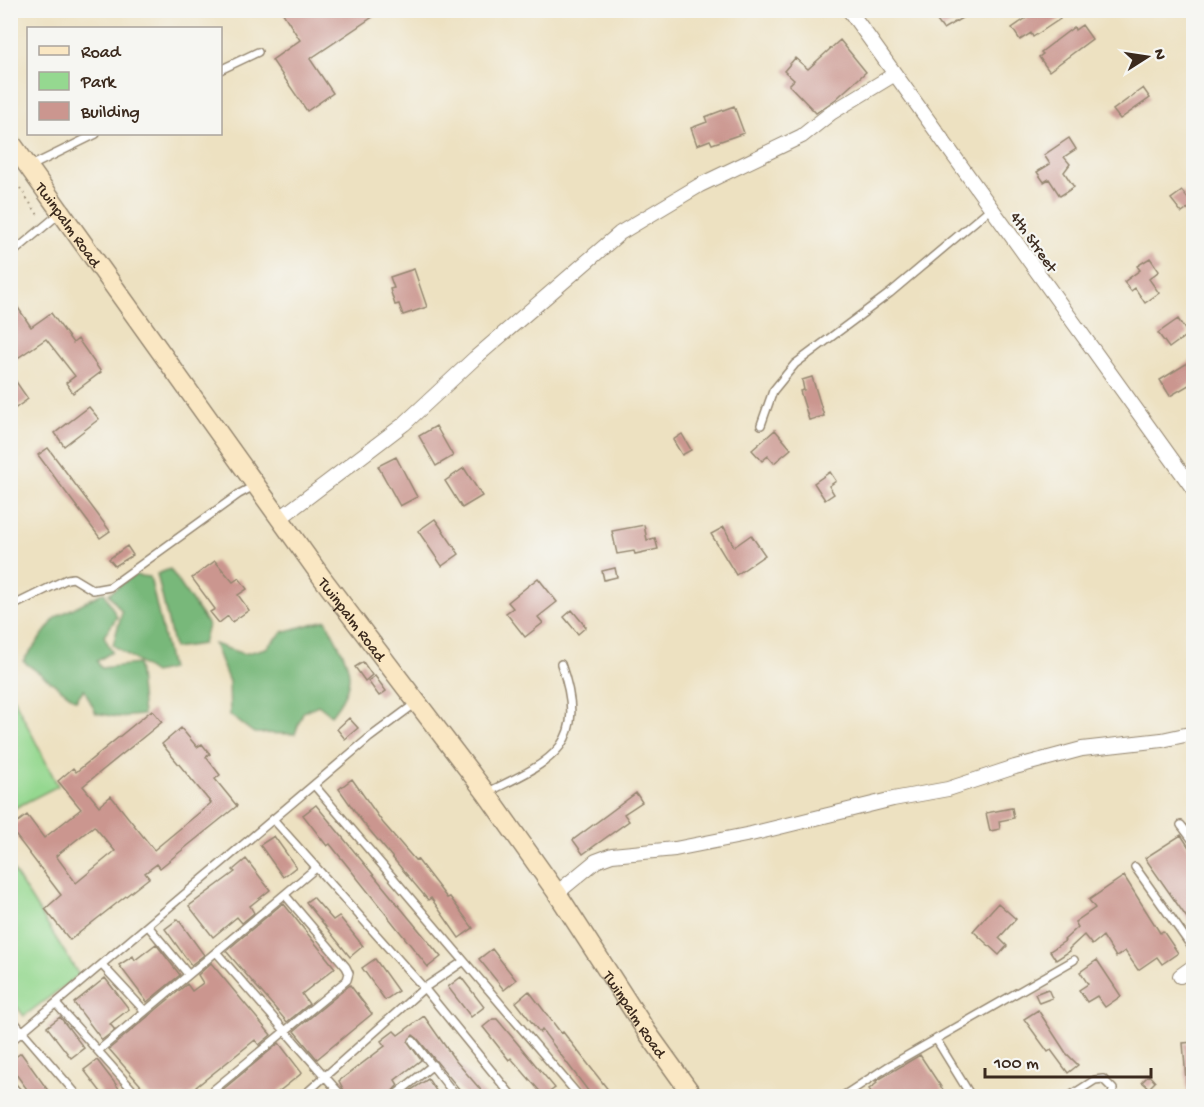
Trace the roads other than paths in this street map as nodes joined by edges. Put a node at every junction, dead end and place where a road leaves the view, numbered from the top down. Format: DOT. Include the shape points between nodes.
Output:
graph roads {
  1 [pos="849,10"];
  2 [pos="258,52"];
  3 [pos="222,69"];
  4 [pos="895,74"];
  5 [pos="94,135"];
  6 [pos="10,141"];
  7 [pos="29,167"];
  8 [pos="992,208"];
  9 [pos="61,212"];
  10 [pos="10,255"];
  11 [pos="761,425"];
  12 [pos="256,485"];
  13 [pos="1194,490"];
  14 [pos="279,519"];
  15 [pos="10,607"];
  16 [pos="561,664"];
  17 [pos="418,702"];
  18 [pos="1194,733"];
  19 [pos="314,785"];
  20 [pos="486,793"];
  21 [pos="273,819"];
  22 [pos="1181,825"];
  23 [pos="1194,842"];
  24 [pos="1135,867"];
  25 [pos="316,868"];
  26 [pos="557,893"];
  27 [pos="285,895"];
  28 [pos="148,926"];
  29 [pos="1194,950"];
  30 [pos="216,952"];
  31 [pos="1074,960"];
  32 [pos="464,961"];
  33 [pos="102,965"];
  34 [pos="1194,966"];
  35 [pos="188,974"];
  36 [pos="1180,976"];
  37 [pos="424,988"];
  38 [pos="57,1005"];
  39 [pos="144,1010"];
  40 [pos="10,1017"];
  41 [pos="23,1031"];
  42 [pos="284,1032"];
  43 [pos="936,1039"];
  44 [pos="413,1041"];
  45 [pos="10,1042"];
  46 [pos="99,1050"];
  47 [pos="433,1065"];
  48 [pos="325,1077"];
  49 [pos="10,1084"];
  50 [pos="847,1095"];
  51 [pos="21,1096"];
  52 [pos="78,1096"];
  53 [pos="138,1096"];
  54 [pos="206,1096"];
  55 [pos="303,1096"];
  56 [pos="342,1096"];
  57 [pos="394,1096"];
  58 [pos="456,1096"];
  59 [pos="512,1096"];
  60 [pos="579,1096"];
  61 [pos="693,1096"];
  62 [pos="971,1096"];
  63 [pos="1070,1096"];
  64 [pos="1112,1096"];
  1 -- 4 [label="street, 4th Street"];
  2 -- 3 [label="lane"];
  4 -- 8 [label="street, 4th Street"];
  4 -- 14 [label="street" via="831,113 802,136 700,185 620,233 404,424"];
  5 -- 7 [label="lane"];
  6 -- 7 [label="main road, Twinpalm Road"];
  7 -- 9 [label="main road, Twinpalm Road"];
  8 -- 11 [label="lane" via="890,293 795,364 773,391"];
  8 -- 13 [label="street, 4th Street"];
  9 -- 10 [label="lane"];
  9 -- 12 [label="main road, Twinpalm Road"];
  12 -- 14 [label="main road, Twinpalm Road"];
  12 -- 15 [label="lane" via="110,587 93,590 73,578 67,579"];
  14 -- 17 [label="main road, Twinpalm Road"];
  16 -- 20 [label="lane" via="573,709 569,730 557,750 534,771"];
  17 -- 19 [label="lane"];
  17 -- 20 [label="main road, Twinpalm Road"];
  18 -- 26 [label="street" via="1082,749 948,789 751,834 675,849 612,855 596,861"];
  19 -- 21 [label="lane"];
  19 -- 32 [label="lane"];
  20 -- 26 [label="main road, Twinpalm Road"];
  21 -- 25 [label="lane"];
  21 -- 28 [label="lane"];
  22 -- 23 [label="lane"];
  24 -- 29 [label="lane"];
  25 -- 27 [label="lane"];
  25 -- 37 [label="lane"];
  26 -- 61 [label="main road, Twinpalm Road"];
  27 -- 30 [label="lane"];
  27 -- 42 [label="lane" via="349,973 347,980"];
  28 -- 33 [label="lane"];
  28 -- 35 [label="lane"];
  30 -- 35 [label="lane"];
  30 -- 42 [label="lane"];
  31 -- 43 [label="lane"];
  32 -- 37 [label="lane"];
  32 -- 60 [label="lane"];
  33 -- 38 [label="lane"];
  33 -- 39 [label="lane"];
  34 -- 36 [label="street"];
  35 -- 39 [label="lane"];
  37 -- 48 [label="lane"];
  37 -- 59 [label="lane"];
  38 -- 41 [label="lane"];
  38 -- 46 [label="lane"];
  39 -- 46 [label="lane"];
  40 -- 41 [label="lane"];
  41 -- 45 [label="lane"];
  41 -- 52 [label="lane"];
  42 -- 48 [label="lane"];
  42 -- 54 [label="lane"];
  43 -- 50 [label="lane"];
  43 -- 62 [label="lane"];
  44 -- 47 [label="lane"];
  46 -- 53 [label="lane"];
  47 -- 57 [label="lane"];
  47 -- 58 [label="lane"];
  48 -- 55 [label="lane"];
  48 -- 56 [label="lane"];
  49 -- 51 [label="lane"];
  63 -- 64 [label="lane" via="1103,1079 1113,1089"];
}
